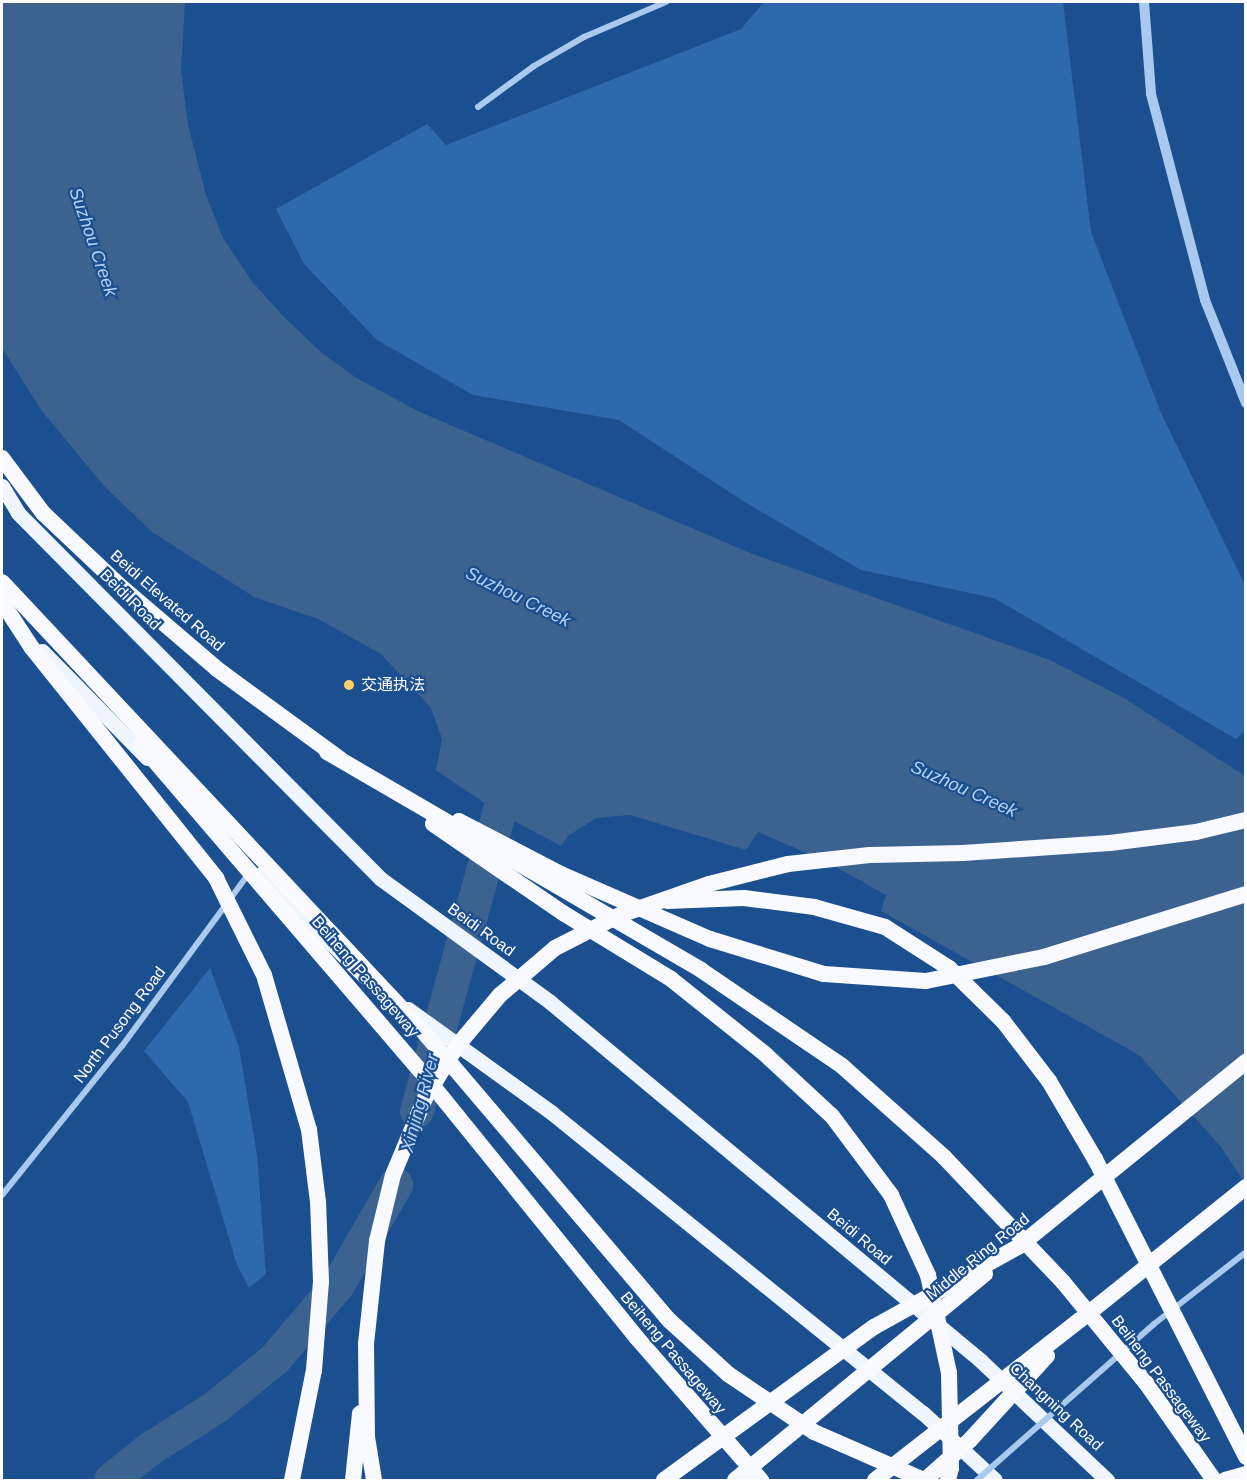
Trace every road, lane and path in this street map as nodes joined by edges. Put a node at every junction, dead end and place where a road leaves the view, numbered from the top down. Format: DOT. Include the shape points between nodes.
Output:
graph roads {
  1 [pos="666,2"];
  2 [pos="1144,2"];
  3 [pos="478,107"];
  4 [pos="1245,403"];
  5 [pos="2,458"];
  6 [pos="2,486"];
  7 [pos="2,584"];
  8 [pos="2,602"];
  9 [pos="2,609"];
  10 [pos="327,752"];
  11 [pos="1245,820"];
  12 [pos="254,867"];
  13 [pos="1245,894"];
  14 [pos="660,901"];
  15 [pos="1245,1062"];
  16 [pos="1245,1187"];
  17 [pos="2,1195"];
  18 [pos="1018,1247"];
  19 [pos="1245,1252"];
  20 [pos="1080,1320"];
  21 [pos="366,1344"];
  22 [pos="980,1360"];
  23 [pos="1245,1457"];
  24 [pos="1245,1474"];
  25 [pos="292,1480"];
  26 [pos="353,1480"];
  27 [pos="374,1480"];
  28 [pos="664,1480"];
  29 [pos="735,1480"];
  30 [pos="761,1480"];
  31 [pos="875,1480"];
  32 [pos="924,1480"];
  33 [pos="948,1480"];
  34 [pos="977,1480"];
  35 [pos="995,1480"];
  36 [pos="1107,1480"];
  37 [pos="1214,1480"];
  38 [pos="1225,1480"];
  1 -- 3 [label="street" via="584,37 534,66"];
  2 -- 4 [label="street" via="1151,94 1205,300"];
  5 -- 10 [label="highway, Beidi Elevated Road" via="43,513 118,584 217,669"];
  6 -- 22 [label="main road, Beidi Road" via="18,513 381,879 550,1002"];
  7 -- 30 [label="highway, Beiheng Passageway, bridge" via="413,1061 637,1338"];
  7 -- 32 [label="highway, bridge" via="422,1030 670,1322 728,1374 814,1432"];
  8 -- 25 [label="highway, bridge" via="32,648 216,878 264,975 309,1130 318,1202 321,1282 314,1370"];
  9 -- 12 [label="main road"];
  10 -- 13 [label="highway, bridge" via="561,874 710,939 824,974 926,981 1044,957"];
  10 -- 33 [label="highway, bridge" via="563,913 671,980 765,1053 832,1116 891,1195 928,1275 949,1373"];
  10 -- 37 [label="highway, Beiheng Passageway, bridge" via="701,970 842,1066 944,1157 1063,1282 1146,1383"];
  11 -- 14 [label="highway, bridge" via="1196,832 1110,843 870,855 788,864"];
  12 -- 17 [label="street, North Pusong Road" via="122,1046"];
  12 -- 35 [label="main road, bridge" via="354,969 552,1113 922,1413"];
  14 -- 21 [label="highway, bridge" via="620,915 555,948 500,996 457,1046 425,1098 393,1175 377,1241"];
  14 -- 23 [label="highway, bridge" via="744,898 814,907 885,927 949,968 1003,1021 1049,1081 1095,1159"];
  15 -- 18 [label="highway, Middle Ring Road, bridge"];
  16 -- 20 [label="highway, bridge"];
  18 -- 28 [label="highway, bridge" via="873,1327"];
  18 -- 29 [label="highway, Middle Ring Road, bridge"];
  19 -- 34 [label="street, bridge" via="1154,1324"];
  20 -- 31 [label="highway, bridge"];
  20 -- 32 [label="highway, bridge" via="970,1440"];
  21 -- 26 [label="highway, bridge"];
  21 -- 27 [label="highway, bridge" via="367,1437"];
  22 -- 36 [label="main road, Changning Road"];
  24 -- 38 [label="highway"];
}
